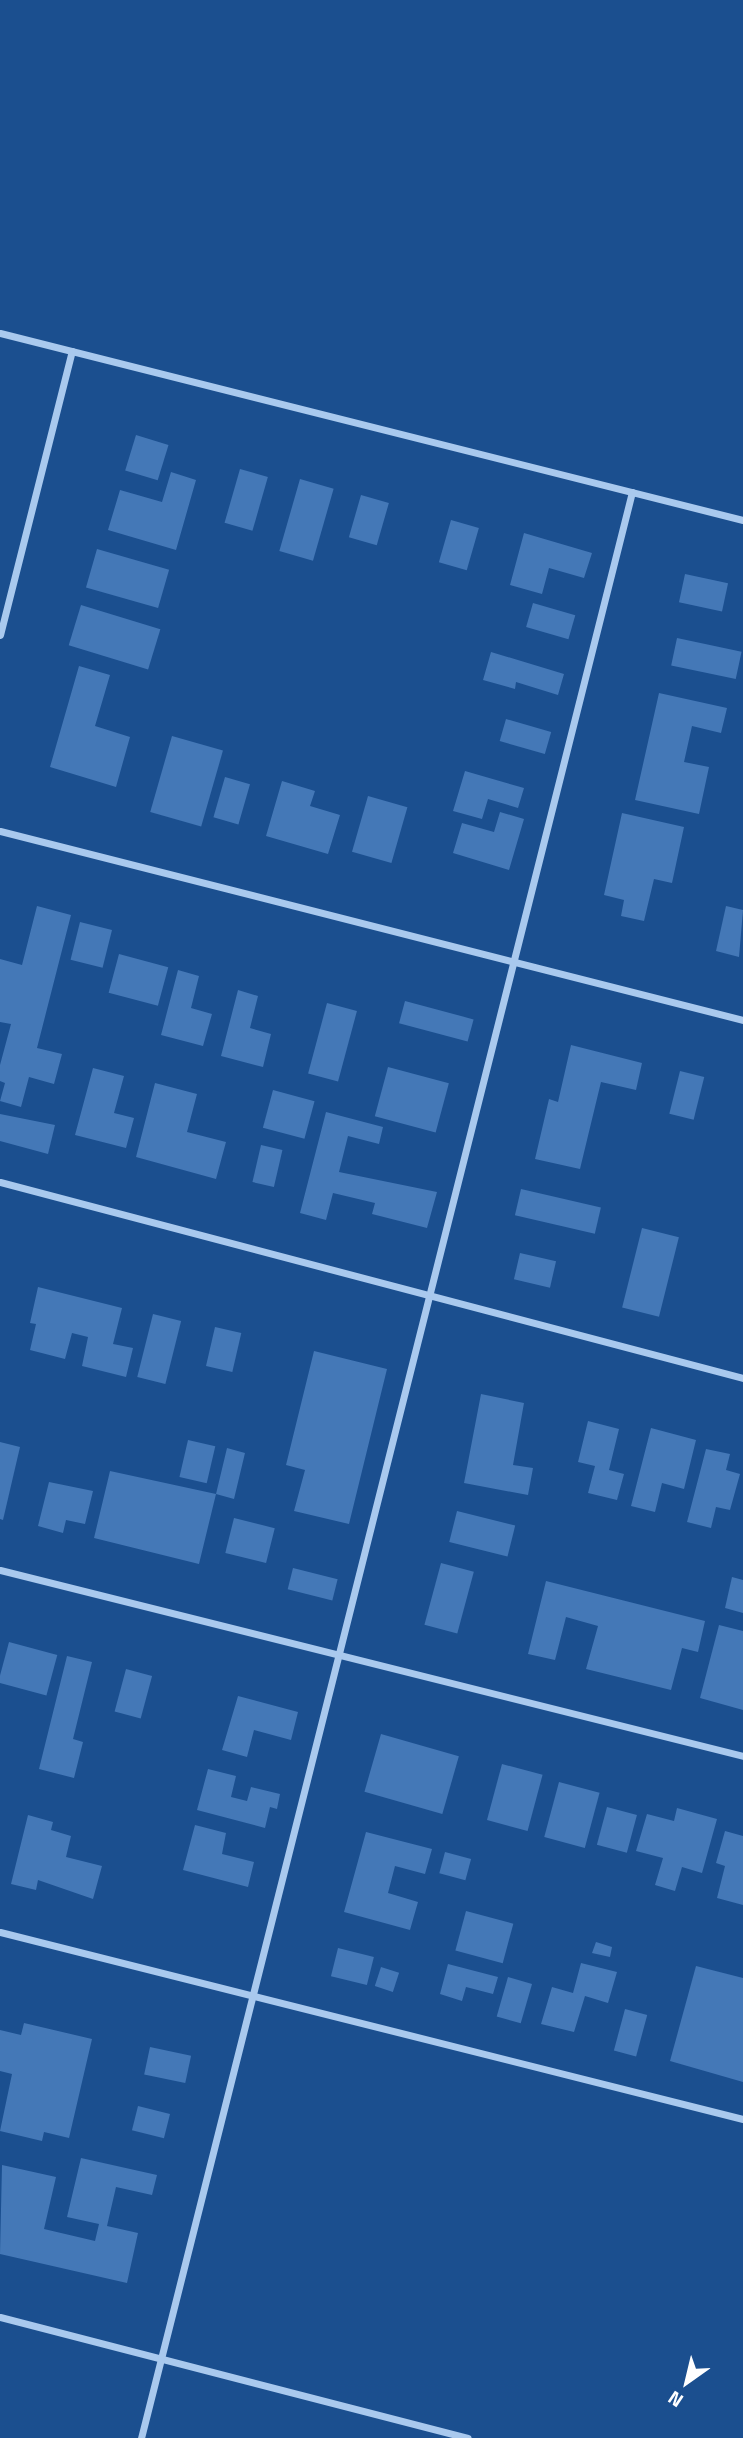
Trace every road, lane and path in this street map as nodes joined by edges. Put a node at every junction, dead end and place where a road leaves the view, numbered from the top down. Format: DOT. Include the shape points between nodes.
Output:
graph roads {
  1 [pos="0,333"];
  2 [pos="72,351"];
  3 [pos="632,492"];
  4 [pos="743,520"];
  5 [pos="0,635"];
  6 [pos="0,831"];
  7 [pos="514,962"];
  8 [pos="743,1020"];
  9 [pos="0,1182"];
  10 [pos="430,1295"];
  11 [pos="743,1378"];
  12 [pos="0,1570"];
  13 [pos="339,1655"];
  14 [pos="743,1756"];
  15 [pos="0,1932"];
  16 [pos="253,1996"];
  17 [pos="743,2119"];
  18 [pos="0,2317"];
  19 [pos="161,2359"];
  20 [pos="141,2438"];
  21 [pos="468,2438"];
  1 -- 2 [label="street"];
  2 -- 3 [label="street"];
  2 -- 5 [label="street"];
  3 -- 4 [label="street"];
  3 -- 7 [label="street"];
  6 -- 7 [label="street"];
  7 -- 8 [label="street"];
  7 -- 10 [label="street"];
  9 -- 10 [label="street"];
  10 -- 11 [label="street"];
  10 -- 13 [label="street"];
  12 -- 13 [label="street"];
  13 -- 14 [label="street"];
  13 -- 16 [label="street"];
  15 -- 16 [label="street"];
  16 -- 17 [label="street"];
  16 -- 19 [label="street"];
  18 -- 19 [label="street"];
  19 -- 20 [label="street"];
  19 -- 21 [label="street"];
}
